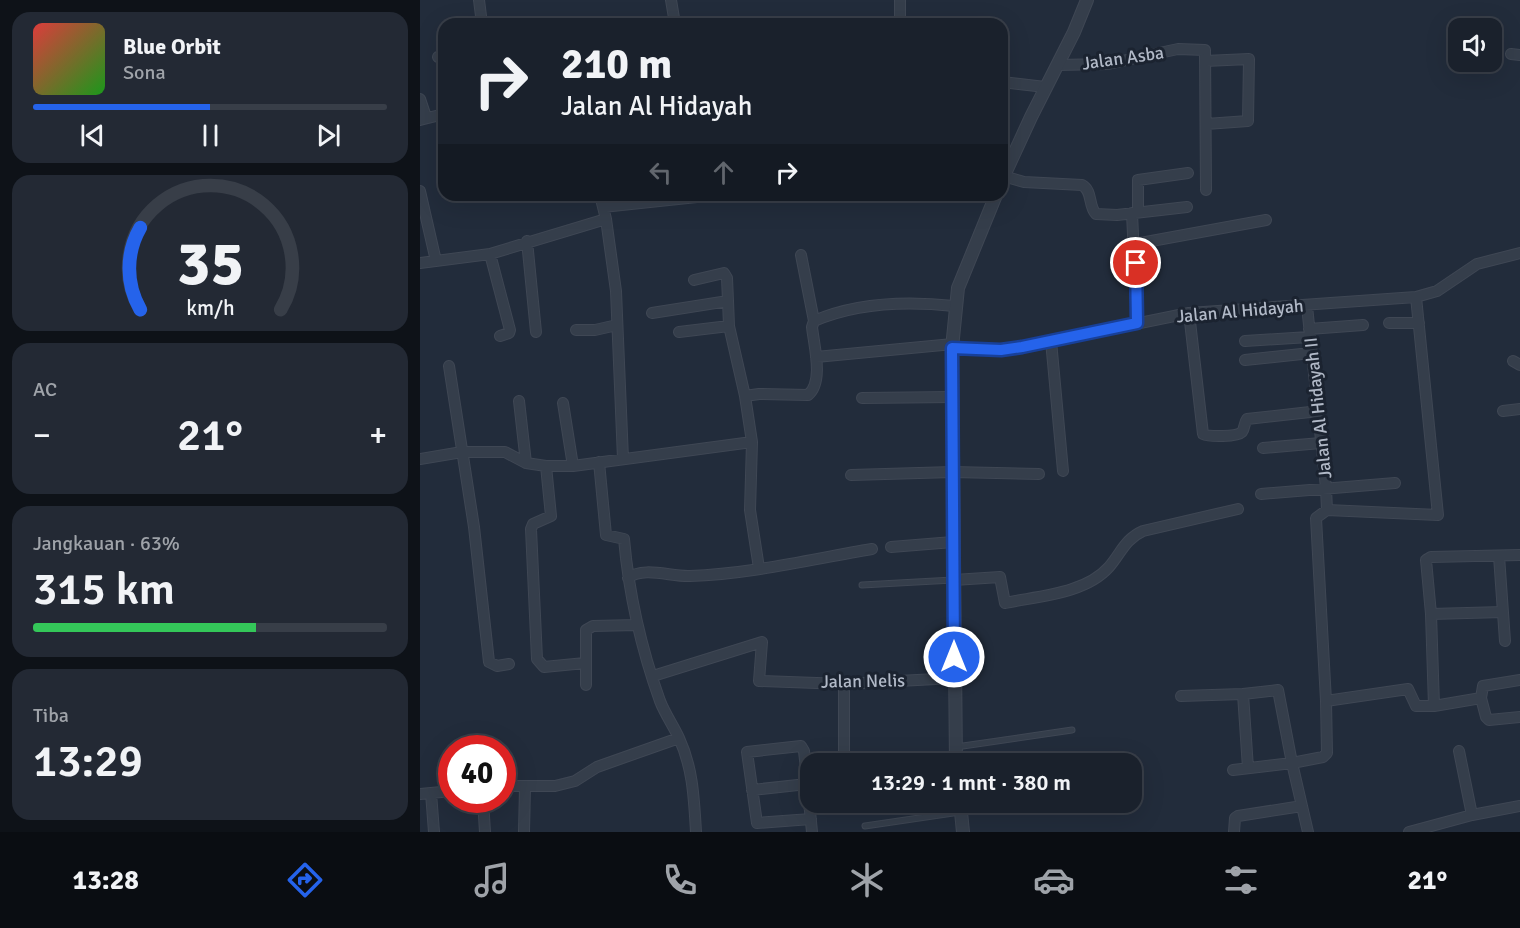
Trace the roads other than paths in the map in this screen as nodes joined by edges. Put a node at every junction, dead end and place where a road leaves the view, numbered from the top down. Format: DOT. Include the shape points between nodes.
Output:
graph roads {
  1 [pos="479,0"];
  2 [pos="670,0"];
  3 [pos="900,0"];
  4 [pos="1087,0"];
  5 [pos="481,18"];
  6 [pos="674,18"];
  7 [pos="900,18"];
  8 [pos="1205,61"];
  9 [pos="1057,65"];
  10 [pos="1008,83"];
  11 [pos="1045,87"];
  12 [pos="420,99"];
  13 [pos="438,115"];
  14 [pos="423,118"];
  15 [pos="1206,124"];
  16 [pos="1008,167"];
  17 [pos="1188,173"];
  18 [pos="1008,179"];
  19 [pos="1206,190"];
  20 [pos="420,191"];
  21 [pos="602,201"];
  22 [pos="659,201"];
  23 [pos="993,201"];
  24 [pos="603,207"];
  25 [pos="1188,207"];
  26 [pos="1135,213"];
  27 [pos="606,219"];
  28 [pos="1266,220"];
  29 [pos="527,241"];
  30 [pos="1135,244"];
  31 [pos="1520,253"];
  32 [pos="490,254"];
  33 [pos="801,255"];
  34 [pos="436,261"];
  35 [pos="420,262"];
  36 [pos="694,280"];
  37 [pos="1416,297"];
  38 [pos="728,301"];
  39 [pos="954,306"];
  40 [pos="1307,306"];
  41 [pos="652,312"];
  42 [pos="1189,313"];
  43 [pos="814,321"];
  44 [pos="1137,323"];
  45 [pos="1389,323"];
  46 [pos="1419,323"];
  47 [pos="617,325"];
  48 [pos="1363,325"];
  49 [pos="729,326"];
  50 [pos="576,330"];
  51 [pos="536,332"];
  52 [pos="679,332"];
  53 [pos="1309,333"];
  54 [pos="500,336"];
  55 [pos="1051,341"];
  56 [pos="1245,341"];
  57 [pos="952,346"];
  58 [pos="1311,353"];
  59 [pos="816,357"];
  60 [pos="1245,360"];
  61 [pos="449,366"];
  62 [pos="745,396"];
  63 [pos="952,397"];
  64 [pos="862,398"];
  65 [pos="519,401"];
  66 [pos="563,403"];
  67 [pos="1520,409"];
  68 [pos="1319,411"];
  69 [pos="1503,411"];
  70 [pos="752,442"];
  71 [pos="1321,443"];
  72 [pos="1263,448"];
  73 [pos="462,452"];
  74 [pos="420,459"];
  75 [pos="623,459"];
  76 [pos="599,462"];
  77 [pos="526,463"];
  78 [pos="546,466"];
  79 [pos="573,466"];
  80 [pos="1063,471"];
  81 [pos="953,472"];
  82 [pos="1039,474"];
  83 [pos="851,475"];
  84 [pos="1395,483"];
  85 [pos="1326,488"];
  86 [pos="1260,494"];
  87 [pos="1238,509"];
  88 [pos="1327,510"];
  89 [pos="953,542"];
  90 [pos="891,547"];
  91 [pos="872,549"];
  92 [pos="1520,555"];
  93 [pos="1499,556"];
  94 [pos="759,568"];
  95 [pos="628,578"];
  96 [pos="954,580"];
  97 [pos="862,585"];
  98 [pos="1503,612"];
  99 [pos="1431,614"];
  100 [pos="637,625"];
  101 [pos="1505,641"];
  102 [pos="585,663"];
  103 [pos="509,664"];
  104 [pos="653,676"];
  105 [pos="954,678"];
  106 [pos="1520,680"];
  107 [pos="844,684"];
  108 [pos="586,685"];
  109 [pos="1243,693"];
  110 [pos="1181,696"];
  111 [pos="1481,698"];
  112 [pos="1326,701"];
  113 [pos="1434,706"];
  114 [pos="1520,717"];
  115 [pos="1072,730"];
  116 [pos="679,738"];
  117 [pos="954,747"];
  118 [pos="1459,751"];
  119 [pos="804,753"];
  120 [pos="844,753"];
  121 [pos="955,753"];
  122 [pos="1292,763"];
  123 [pos="1248,768"];
  124 [pos="1233,770"];
  125 [pos="800,784"];
  126 [pos="516,787"];
  127 [pos="525,787"];
  128 [pos="752,790"];
  129 [pos="426,794"];
  130 [pos="1302,806"];
  131 [pos="1520,806"];
  132 [pos="484,813"];
  133 [pos="810,813"];
  134 [pos="931,813"];
  135 [pos="961,813"];
  136 [pos="1472,815"];
  137 [pos="811,819"];
  138 [pos="865,826"];
  139 [pos="434,832"];
  140 [pos="486,832"];
  141 [pos="524,832"];
  142 [pos="696,832"];
  143 [pos="812,832"];
  144 [pos="963,832"];
  145 [pos="1234,832"];
  146 [pos="1308,832"];
  147 [pos="1409,832"];
  1 -- 5 [label="street"];
  2 -- 6 [label="street"];
  3 -- 7 [label="street"];
  4 -- 9 [label="street"];
  8 -- 9 [label="street, Jalan Asba" via="1205,50 1178,49 1108,64"];
  8 -- 15 [label="street"];
  8 -- 15 [label="street" via="1249,59 1248,121"];
  9 -- 11 [label="street"];
  10 -- 11 [label="street"];
  11 -- 16 [label="street"];
  12 -- 14 [label="street"];
  13 -- 14 [label="street"];
  15 -- 19 [label="street"];
  17 -- 26 [label="street" via="1138,180"];
  18 -- 26 [label="street" via="1082,185 1089,191 1096,214"];
  20 -- 34 [label="street"];
  21 -- 24 [label="street"];
  22 -- 24 [label="street"];
  23 -- 39 [label="street" via="965,268"];
  24 -- 27 [label="street"];
  25 -- 26 [label="street"];
  26 -- 30 [label="street"];
  27 -- 29 [label="street"];
  27 -- 47 [label="street"];
  28 -- 30 [label="street"];
  29 -- 32 [label="street"];
  29 -- 51 [label="street"];
  30 -- 44 [label="street"];
  31 -- 37 [label="street, Jalan Al Hidayah" via="1477,264 1437,291"];
  32 -- 34 [label="street"];
  32 -- 54 [label="street" via="510,330"];
  33 -- 43 [label="street"];
  34 -- 35 [label="street"];
  36 -- 38 [label="street" via="724,273"];
  37 -- 40 [label="street, Jalan Al Hidayah"];
  37 -- 46 [label="street"];
  38 -- 41 [label="street"];
  38 -- 49 [label="street"];
  39 -- 43 [label="street" via="920,302 884,304"];
  39 -- 57 [label="street"];
  40 -- 42 [label="street, Jalan Al Hidayah"];
  40 -- 53 [label="street, Jalan Al Hidayah II"];
  42 -- 44 [label="street, Jalan Al Hidayah"];
  42 -- 68 [label="street" via="1203,434 1239,434 1251,418"];
  43 -- 59 [label="street"];
  44 -- 55 [label="street, Jalan Al Hidayah"];
  45 -- 46 [label="street"];
  46 -- 88 [label="street" via="1438,515"];
  47 -- 50 [label="street"];
  47 -- 75 [label="street"];
  48 -- 53 [label="street"];
  49 -- 52 [label="street"];
  49 -- 62 [label="street"];
  53 -- 56 [label="street"];
  53 -- 58 [label="street, Jalan Al Hidayah II"];
  55 -- 57 [label="street, Jalan Al Hidayah" via="1001,350"];
  55 -- 80 [label="street"];
  57 -- 59 [label="street, Jalan Al Hidayah"];
  57 -- 63 [label="street"];
  58 -- 60 [label="street"];
  58 -- 68 [label="street, Jalan Al Hidayah II"];
  59 -- 62 [label="street" via="815,387 808,395"];
  61 -- 73 [label="street"];
  62 -- 70 [label="street"];
  63 -- 64 [label="street"];
  63 -- 81 [label="street"];
  65 -- 77 [label="street"];
  66 -- 79 [label="street"];
  67 -- 69 [label="street"];
  68 -- 71 [label="street, Jalan Al Hidayah II"];
  70 -- 75 [label="street"];
  70 -- 94 [label="street" via="750,510"];
  71 -- 72 [label="street"];
  71 -- 85 [label="street, Jalan Al Hidayah II"];
  73 -- 74 [label="street"];
  73 -- 77 [label="street" via="505,452"];
  73 -- 103 [label="street" via="489,662 497,666"];
  75 -- 76 [label="street"];
  76 -- 79 [label="street"];
  76 -- 95 [label="street" via="606,535 624,539"];
  77 -- 78 [label="street"];
  78 -- 79 [label="street"];
  78 -- 102 [label="street" via="551,516 532,524 531,529 537,659 544,667"];
  81 -- 82 [label="street"];
  81 -- 83 [label="street"];
  81 -- 89 [label="street"];
  84 -- 85 [label="street"];
  85 -- 86 [label="street"];
  85 -- 88 [label="street, Jalan Al Hidayah II"];
  87 -- 96 [label="street" via="1133,535 1109,568 1081,586 1005,603 1000,577"];
  88 -- 112 [label="street" via="1316,518"];
  89 -- 90 [label="street"];
  89 -- 96 [label="street"];
  91 -- 94 [label="street"];
  92 -- 93 [label="street"];
  93 -- 98 [label="street"];
  93 -- 99 [label="street" via="1428,558"];
  94 -- 95 [label="street" via="710,576 651,573"];
  95 -- 100 [label="street"];
  96 -- 97 [label="lane"];
  96 -- 105 [label="street"];
  98 -- 99 [label="street"];
  98 -- 101 [label="street"];
  99 -- 113 [label="street"];
  100 -- 102 [label="street" via="588,628"];
  100 -- 104 [label="street"];
  102 -- 108 [label="street"];
  104 -- 107 [label="street, Jalan Nelis" via="762,642 759,681"];
  104 -- 116 [label="street" via="666,717"];
  105 -- 107 [label="street, Jalan Nelis"];
  105 -- 117 [label="street"];
  106 -- 111 [label="street" via="1482,686"];
  107 -- 120 [label="street"];
  109 -- 110 [label="street"];
  109 -- 122 [label="street" via="1278,690"];
  109 -- 123 [label="street"];
  111 -- 113 [label="street"];
  111 -- 114 [label="street" via="1489,720"];
  112 -- 113 [label="street" via="1408,689 1416,706"];
  112 -- 122 [label="street" via="1327,753"];
  115 -- 117 [label="lane"];
  116 -- 127 [label="street" via="597,767 575,781"];
  116 -- 142 [label="street" via="693,779"];
  117 -- 121 [label="street"];
  118 -- 136 [label="street"];
  119 -- 128 [label="street" via="801,746 749,750"];
  122 -- 123 [label="street"];
  122 -- 130 [label="street"];
  123 -- 124 [label="street"];
  125 -- 128 [label="street"];
  126 -- 127 [label="street"];
  127 -- 141 [label="street"];
  128 -- 137 [label="street" via="755,820 759,824"];
  129 -- 139 [label="street"];
  130 -- 145 [label="street" via="1238,816"];
  130 -- 146 [label="street"];
  131 -- 136 [label="street"];
  132 -- 140 [label="street"];
  133 -- 137 [label="street"];
  134 -- 138 [label="lane"];
  135 -- 144 [label="street"];
  136 -- 147 [label="street"];
  137 -- 143 [label="street"];
}
